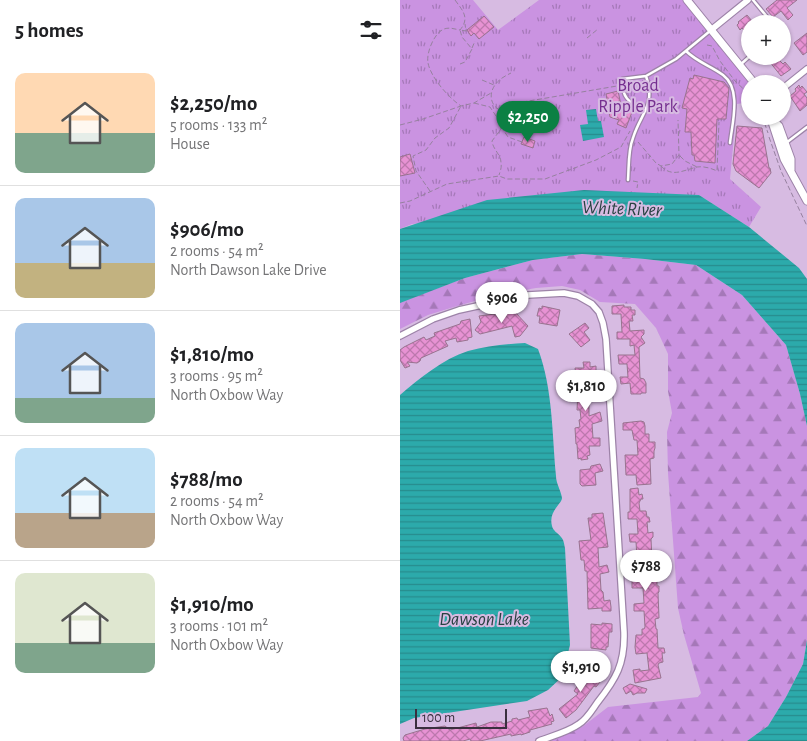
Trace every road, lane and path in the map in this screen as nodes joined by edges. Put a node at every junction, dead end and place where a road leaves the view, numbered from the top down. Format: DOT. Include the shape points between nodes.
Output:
graph roads {
  1 [pos="455,0"];
  2 [pos="687,0"];
  3 [pos="748,0"];
  4 [pos="753,0"];
  5 [pos="766,15"];
  6 [pos="465,24"];
  7 [pos="598,29"];
  8 [pos="460,30"];
  9 [pos="711,30"];
  10 [pos="587,38"];
  11 [pos="474,41"];
  12 [pos="707,45"];
  13 [pos="472,49"];
  14 [pos="686,51"];
  15 [pos="460,64"];
  16 [pos="740,65"];
  17 [pos="807,68"];
  18 [pos="511,73"];
  19 [pos="748,75"];
  20 [pos="646,76"];
  21 [pos="482,80"];
  22 [pos="791,81"];
  23 [pos="610,82"];
  24 [pos="495,86"];
  25 [pos="618,86"];
  26 [pos="741,86"];
  27 [pos="611,87"];
  28 [pos="491,93"];
  29 [pos="474,103"];
  30 [pos="461,106"];
  31 [pos="499,111"];
  32 [pos="645,111"];
  33 [pos="506,112"];
  34 [pos="505,120"];
  35 [pos="678,120"];
  36 [pos="719,122"];
  37 [pos="400,125"];
  38 [pos="773,125"];
  39 [pos="778,125"];
  40 [pos="807,127"];
  41 [pos="630,131"];
  42 [pos="522,142"];
  43 [pos="638,142"];
  44 [pos="730,143"];
  45 [pos="786,144"];
  46 [pos="679,155"];
  47 [pos="661,166"];
  48 [pos="698,167"];
  49 [pos="791,170"];
  50 [pos="499,176"];
  51 [pos="628,180"];
  52 [pos="637,188"];
  53 [pos="804,188"];
  54 [pos="430,192"];
  55 [pos="791,192"];
  56 [pos="807,201"];
  57 [pos="400,203"];
  58 [pos="807,226"];
  59 [pos="400,336"];
  60 [pos="539,741"];
  1 -- 6 [label="path" via="465,17"];
  2 -- 9 [label="street"];
  3 -- 9 [label="street"];
  4 -- 5 [label="lane"];
  6 -- 8 [label="path"];
  6 -- 8 [label="path" via="466,31"];
  7 -- 10 [label="path"];
  8 -- 13 [label="path"];
  8 -- 30 [label="path" via="442,30 428,53 427,62 450,99"];
  9 -- 14 [label="lane"];
  9 -- 16 [label="street"];
  11 -- 13 [label="path"];
  12 -- 26 [label="path" via="712,46"];
  13 -- 15 [label="path" via="465,62"];
  14 -- 20 [label="lane"];
  14 -- 44 [label="lane" via="731,84"];
  16 -- 19 [label="street"];
  17 -- 22 [label="street"];
  18 -- 24 [label="path"];
  20 -- 32 [label="lane" via="651,94"];
  20 -- 32 [label="lane" via="622,79 627,100"];
  21 -- 24 [label="path"];
  23 -- 27 [label="path"];
  24 -- 28 [label="path"];
  25 -- 27 [label="path"];
  27 -- 33 [label="path" via="517,103"];
  28 -- 29 [label="path"];
  28 -- 31 [label="path"];
  29 -- 30 [label="path"];
  29 -- 50 [label="path" via="490,107 500,122 500,129 492,141 502,163"];
  30 -- 37 [label="path"];
  30 -- 54 [label="path" via="449,128 426,150 413,156 416,170"];
  31 -- 33 [label="path"];
  31 -- 34 [label="path"];
  32 -- 51 [label="lane" via="632,138"];
  33 -- 34 [label="path"];
  34 -- 42 [label="path" via="506,135"];
  35 -- 46 [label="path"];
  36 -- 48 [label="path" via="717,171"];
  38 -- 49 [label="street"];
  39 -- 45 [label="street"];
  40 -- 45 [label="lane"];
  41 -- 50 [label="path" via="621,147 545,179"];
  43 -- 47 [label="path"];
  45 -- 49 [label="street" via="792,159"];
  46 -- 47 [label="path" via="672,164"];
  46 -- 48 [label="path"];
  47 -- 48 [label="path" via="676,173"];
  49 -- 53 [label="street"];
  50 -- 54 [label="path" via="447,184"];
  51 -- 52 [label="path" via="638,182"];
  53 -- 56 [label="street"];
  54 -- 57 [label="path"];
  55 -- 58 [label="path"];
  59 -- 60 [label="street" via="459,310 528,295 569,293 578,296 599,312 604,323 623,656 611,685 587,716 575,726"];
}
